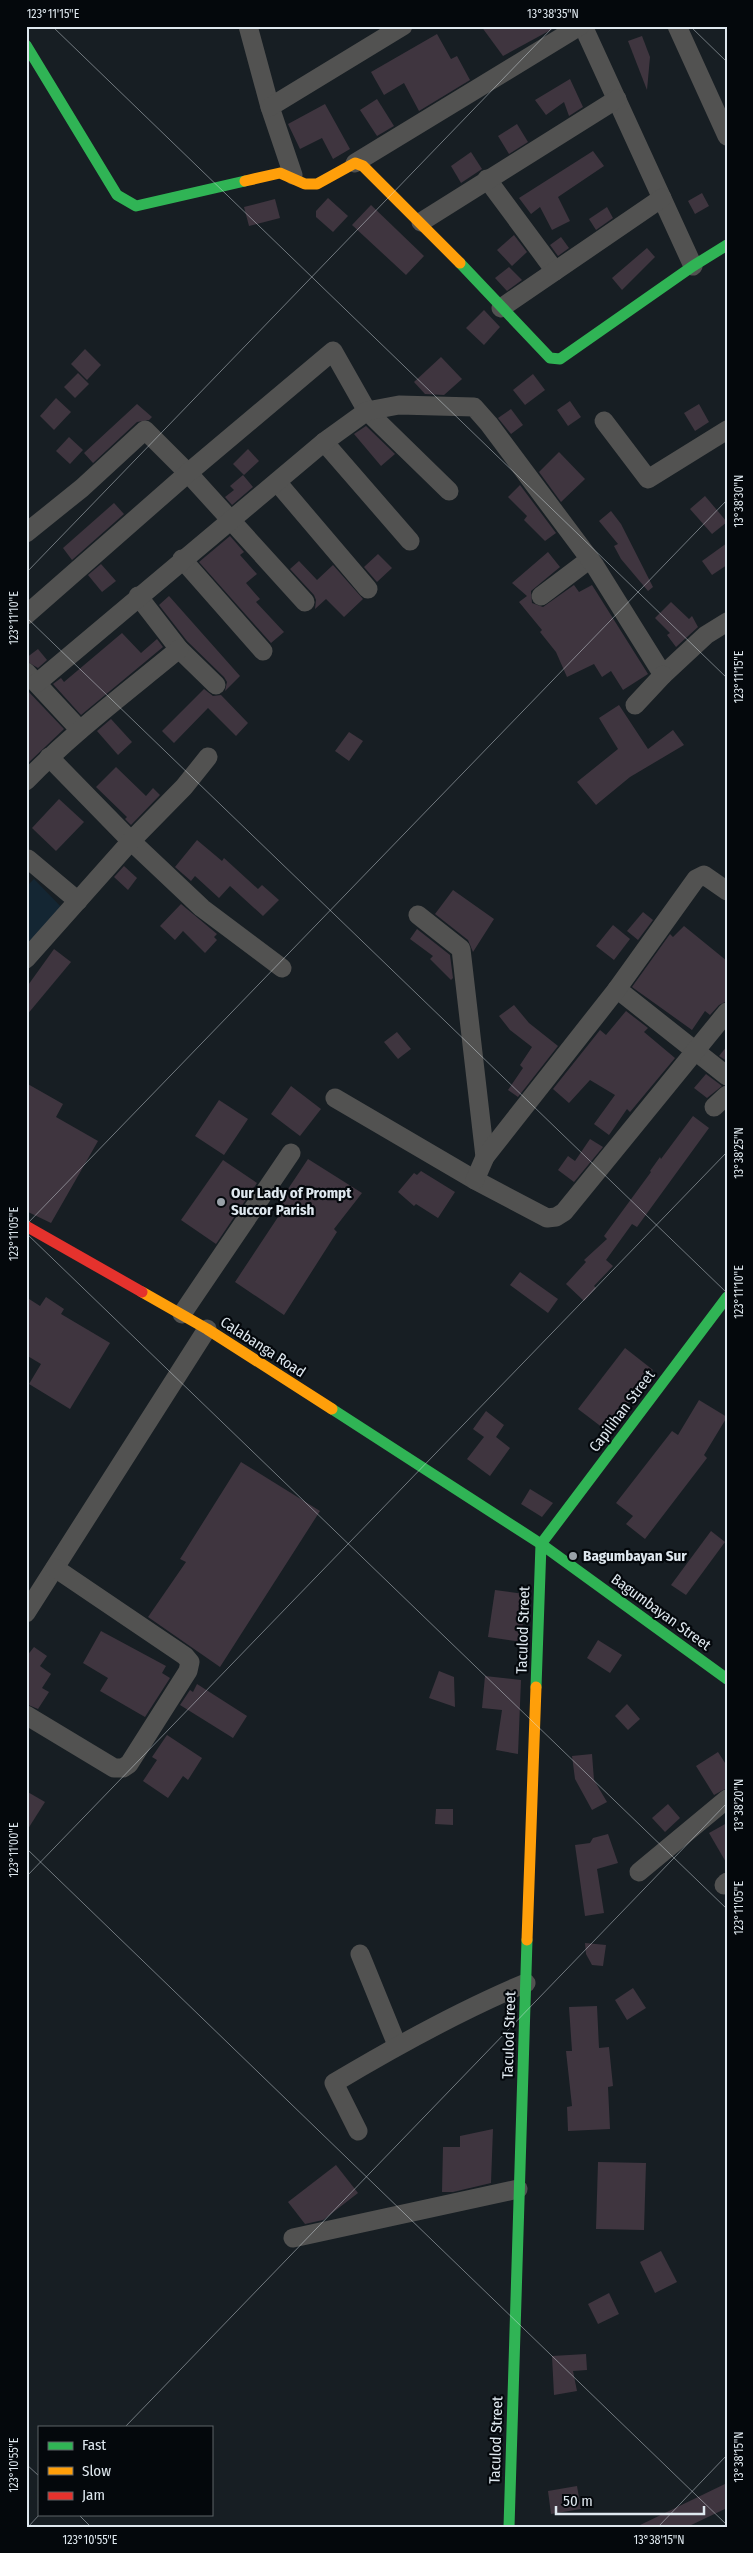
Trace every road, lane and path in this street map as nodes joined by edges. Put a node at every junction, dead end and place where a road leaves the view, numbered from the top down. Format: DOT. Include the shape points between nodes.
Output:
graph roads {
  1 [pos="248,26"];
  2 [pos="403,26"];
  3 [pos="582,26"];
  4 [pos="677,26"];
  5 [pos="26,45"];
  6 [pos="617,99"];
  7 [pos="270,107"];
  8 [pos="727,136"];
  9 [pos="355,163"];
  10 [pos="293,175"];
  11 [pos="486,179"];
  12 [pos="662,198"];
  13 [pos="421,222"];
  14 [pos="727,245"];
  15 [pos="693,266"];
  16 [pos="555,271"];
  17 [pos="501,308"];
  18 [pos="366,411"];
  19 [pos="604,422"];
  20 [pos="727,430"];
  21 [pos="324,442"];
  22 [pos="188,473"];
  23 [pos="277,482"];
  24 [pos="449,491"];
  25 [pos="230,519"];
  26 [pos="27,531"];
  27 [pos="410,540"];
  28 [pos="182,559"];
  29 [pos="590,559"];
  30 [pos="368,589"];
  31 [pos="138,596"];
  32 [pos="541,596"];
  33 [pos="305,602"];
  34 [pos="26,615"];
  35 [pos="727,622"];
  36 [pos="179,649"];
  37 [pos="263,651"];
  38 [pos="663,675"];
  39 [pos="31,677"];
  40 [pos="216,685"];
  41 [pos="635,705"];
  42 [pos="80,730"];
  43 [pos="49,757"];
  44 [pos="208,758"];
  45 [pos="26,781"];
  46 [pos="131,841"];
  47 [pos="26,861"];
  48 [pos="727,891"];
  49 [pos="78,901"];
  50 [pos="418,915"];
  51 [pos="26,959"];
  52 [pos="282,968"];
  53 [pos="617,989"];
  54 [pos="727,1012"];
  55 [pos="695,1050"];
  56 [pos="727,1076"];
  57 [pos="335,1098"];
  58 [pos="291,1153"];
  59 [pos="485,1157"];
  60 [pos="475,1180"];
  61 [pos="26,1226"];
  62 [pos="727,1297"];
  63 [pos="182,1314"];
  64 [pos="207,1329"];
  65 [pos="478,1503"];
  66 [pos="542,1544"];
  67 [pos="55,1568"];
  68 [pos="26,1613"];
  69 [pos="727,1679"];
  70 [pos="26,1714"];
  71 [pos="727,1799"];
  72 [pos="639,1872"];
  73 [pos="360,1954"];
  74 [pos="526,1983"];
  75 [pos="397,2045"];
  76 [pos="358,2131"];
  77 [pos="518,2189"];
  78 [pos="293,2238"];
  79 [pos="509,2527"];
  1 -- 7 [label="street"];
  2 -- 7 [label="street"];
  3 -- 6 [label="street"];
  3 -- 9 [label="street"];
  4 -- 8 [label="street"];
  5 -- 10 [label="street" via="117,195 136,206 280,173"];
  6 -- 11 [label="street"];
  6 -- 12 [label="street"];
  7 -- 10 [label="street"];
  9 -- 10 [label="street" via="316,185 306,185"];
  9 -- 13 [label="street" via="364,166"];
  11 -- 13 [label="street"];
  11 -- 16 [label="street"];
  12 -- 15 [label="street"];
  12 -- 16 [label="street"];
  13 -- 17 [label="street"];
  14 -- 15 [label="street"];
  15 -- 17 [label="street" via="560,360 550,358"];
  16 -- 17 [label="street"];
  18 -- 21 [label="street"];
  18 -- 22 [label="street" via="333,351"];
  18 -- 24 [label="street"];
  18 -- 29 [label="street" via="399,405 474,407"];
  19 -- 20 [label="street" via="648,479"];
  21 -- 23 [label="street"];
  21 -- 27 [label="street"];
  22 -- 25 [label="street"];
  22 -- 26 [label="street" via="144,430 82,488"];
  22 -- 34 [label="street"];
  23 -- 25 [label="street"];
  23 -- 30 [label="street"];
  25 -- 28 [label="street"];
  25 -- 33 [label="street"];
  28 -- 31 [label="street"];
  28 -- 37 [label="street"];
  29 -- 32 [label="street"];
  29 -- 38 [label="street"];
  31 -- 36 [label="street"];
  31 -- 39 [label="street"];
  35 -- 38 [label="street" via="706,635"];
  36 -- 40 [label="street"];
  36 -- 42 [label="street"];
  38 -- 41 [label="street"];
  39 -- 42 [label="street"];
  42 -- 43 [label="street"];
  43 -- 45 [label="street"];
  43 -- 46 [label="street"];
  44 -- 46 [label="street"];
  46 -- 49 [label="street"];
  46 -- 52 [label="street" via="202,908"];
  47 -- 49 [label="street" via="28,859"];
  48 -- 53 [label="street" via="704,875 696,879"];
  49 -- 51 [label="street"];
  50 -- 59 [label="street" via="461,949"];
  53 -- 55 [label="street"];
  53 -- 59 [label="street"];
  54 -- 55 [label="street"];
  55 -- 56 [label="street"];
  55 -- 60 [label="street" via="564,1212 556,1217 546,1218"];
  57 -- 60 [label="street"];
  58 -- 63 [label="street"];
  59 -- 60 [label="street"];
  61 -- 63 [label="street, Calabanga Road"];
  62 -- 66 [label="street, Capilihan Street"];
  63 -- 64 [label="street, Calabanga Road"];
  64 -- 65 [label="street, Calabanga Road"];
  64 -- 67 [label="street"];
  65 -- 66 [label="street, Bagumbayan Street"];
  66 -- 69 [label="street, Bagumbayan Street"];
  66 -- 74 [label="street, Taculod Street"];
  67 -- 68 [label="street"];
  67 -- 70 [label="street" via="190,1662 188,1671 129,1764 123,1768 114,1768"];
  71 -- 72 [label="street"];
  73 -- 75 [label="street"];
  74 -- 75 [label="street" via="478,2003"];
  74 -- 77 [label="street, Taculod Street"];
  75 -- 76 [label="street" via="334,2083"];
  77 -- 78 [label="street"];
  77 -- 79 [label="street, Taculod Street"];
}
